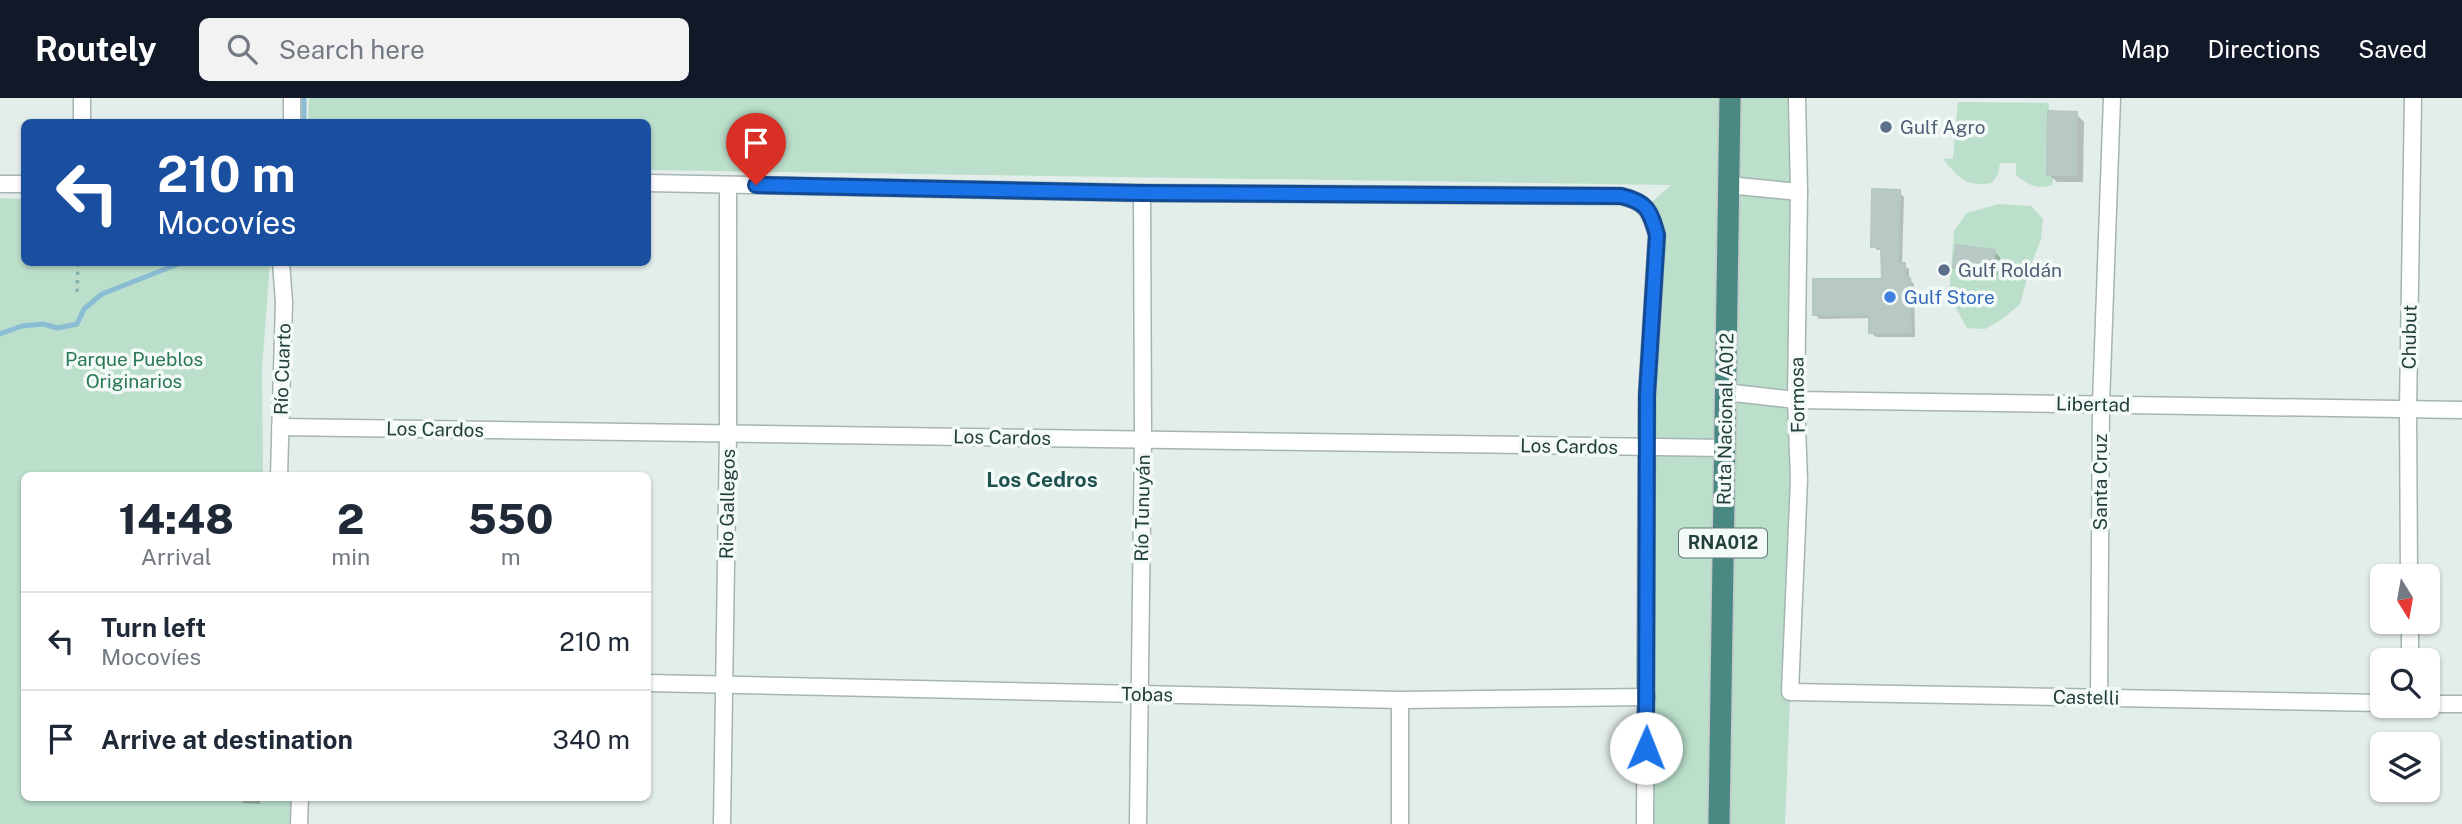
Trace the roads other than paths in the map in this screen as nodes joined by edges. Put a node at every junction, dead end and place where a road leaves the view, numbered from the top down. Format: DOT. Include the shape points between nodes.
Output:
graph roads {
  1 [pos="82,98"];
  2 [pos="292,98"];
  3 [pos="1730,98"];
  4 [pos="1797,98"];
  5 [pos="2112,98"];
  6 [pos="2413,98"];
  7 [pos="82,119"];
  8 [pos="292,119"];
  9 [pos="651,183"];
  10 [pos="0,184"];
  11 [pos="21,184"];
  12 [pos="728,185"];
  13 [pos="1728,185"];
  14 [pos="1799,192"];
  15 [pos="1142,193"];
  16 [pos="281,266"];
  17 [pos="1725,392"];
  18 [pos="1796,400"];
  19 [pos="2101,404"];
  20 [pos="2408,409"];
  21 [pos="2462,410"];
  22 [pos="280,427"];
  23 [pos="728,433"];
  24 [pos="1143,440"];
  25 [pos="1647,447"];
  26 [pos="1724,448"];
  27 [pos="279,472"];
  28 [pos="2409,564"];
  29 [pos="651,683"];
  30 [pos="724,685"];
  31 [pos="1790,692"];
  32 [pos="1140,694"];
  33 [pos="1647,697"];
  34 [pos="2099,698"];
  35 [pos="1400,700"];
  36 [pos="2370,703"];
  37 [pos="2440,704"];
  38 [pos="2462,704"];
  39 [pos="300,801"];
  40 [pos="299,824"];
  41 [pos="722,824"];
  42 [pos="1138,824"];
  43 [pos="1400,824"];
  44 [pos="1645,824"];
  45 [pos="1719,824"];
  1 -- 7 [label="street"];
  2 -- 8 [label="street"];
  3 -- 13 [label="highway, Ruta Nacional A012 / RNA012"];
  4 -- 14 [label="street, Formosa"];
  5 -- 19 [label="street, Santa Cruz"];
  6 -- 20 [label="street, Chubut"];
  9 -- 12 [label="street"];
  10 -- 11 [label="street"];
  12 -- 15 [label="street"];
  12 -- 23 [label="street, Rio Gallegos"];
  13 -- 14 [label="street"];
  13 -- 17 [label="highway, Ruta Nacional A012 / RNA012"];
  14 -- 18 [label="street, Formosa"];
  15 -- 24 [label="street, Río Tunuyán"];
  15 -- 25 [label="street" via="1621,196 1638,200 1652,217 1657,235"];
  16 -- 22 [label="street, Río Cuarto"];
  17 -- 18 [label="street, Libertad"];
  17 -- 26 [label="highway, Ruta Nacional A012 / RNA012"];
  18 -- 19 [label="street, Libertad"];
  18 -- 31 [label="street, Formosa" via="1798,480"];
  19 -- 20 [label="street, Libertad"];
  19 -- 34 [label="street, Santa Cruz"];
  20 -- 21 [label="street, Libertad"];
  20 -- 28 [label="street, Chubut"];
  22 -- 23 [label="street, Los Cardos"];
  22 -- 27 [label="street, Río Cuarto"];
  23 -- 24 [label="street, Los Cardos"];
  23 -- 30 [label="street, Rio Gallegos"];
  24 -- 25 [label="street, Los Cardos"];
  24 -- 32 [label="street, Río Tunuyán"];
  25 -- 26 [label="street, Los Cardos"];
  25 -- 33 [label="street"];
  26 -- 45 [label="highway, Ruta Nacional A012 / RNA012"];
  29 -- 30 [label="street, Tobas"];
  30 -- 32 [label="street, Tobas"];
  30 -- 41 [label="street, Rio Gallegos"];
  31 -- 34 [label="street, Castelli"];
  32 -- 35 [label="street, Tobas"];
  32 -- 42 [label="street, Río Tunuyán"];
  33 -- 35 [label="street, Tobas"];
  33 -- 44 [label="street"];
  34 -- 36 [label="street, Castelli"];
  35 -- 43 [label="street"];
  37 -- 38 [label="street"];
  39 -- 40 [label="street"];
}
